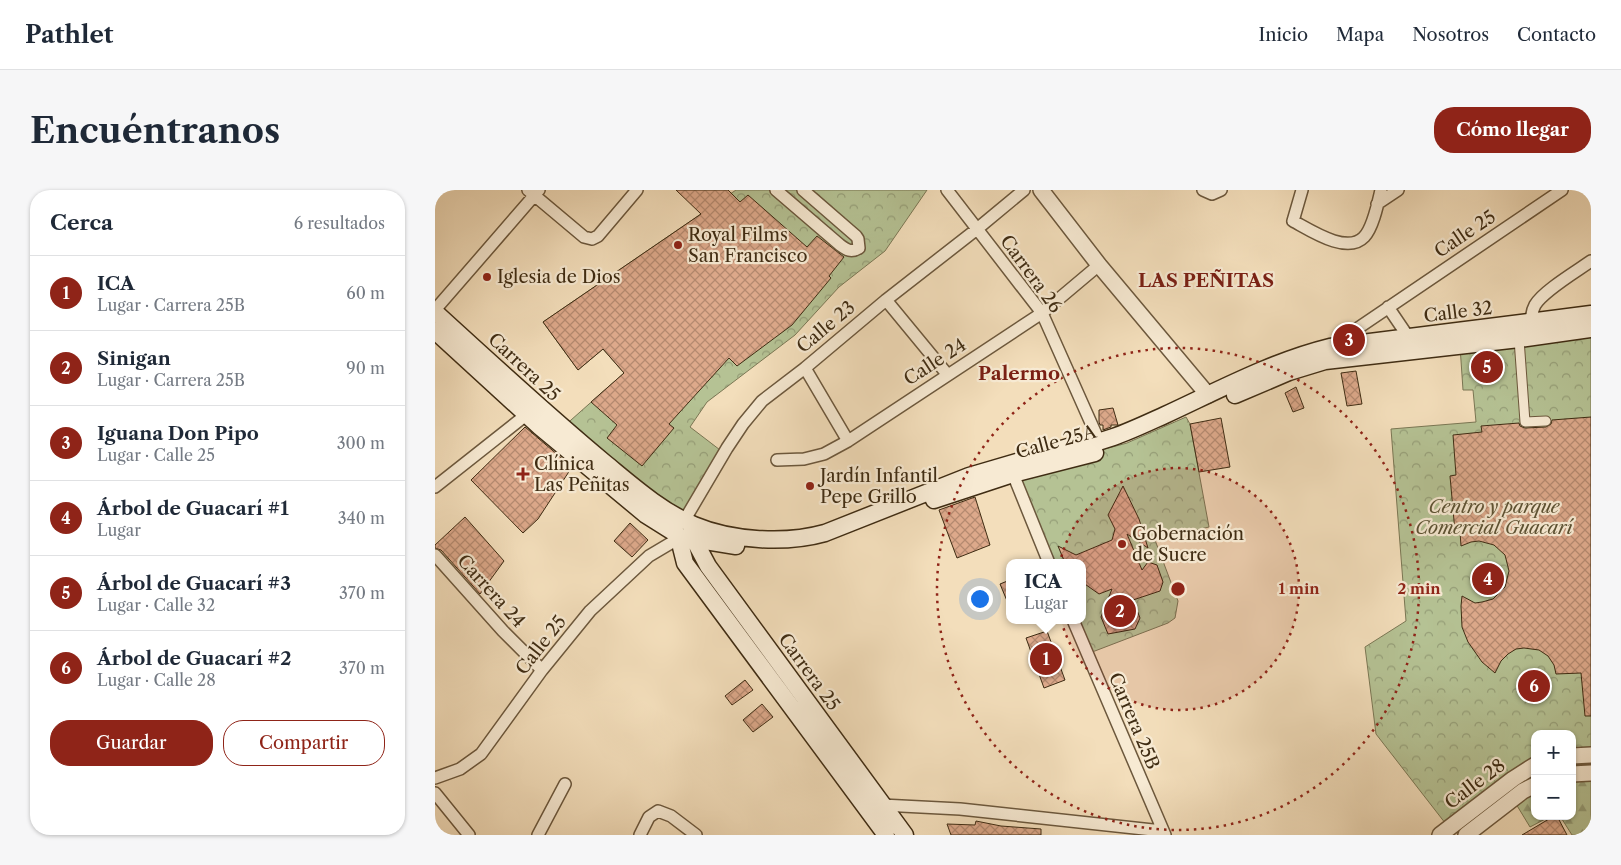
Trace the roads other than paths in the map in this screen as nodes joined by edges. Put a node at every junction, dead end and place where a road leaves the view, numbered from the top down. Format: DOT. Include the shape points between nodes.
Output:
graph roads {
  1 [pos="637,190"];
  2 [pos="776,190"];
  3 [pos="803,190"];
  4 [pos="947,190"];
  5 [pos="1024,190"];
  6 [pos="1041,190"];
  7 [pos="1302,190"];
  8 [pos="1381,190"];
  9 [pos="1398,190"];
  10 [pos="1562,190"];
  11 [pos="534,192"];
  12 [pos="1377,204"];
  13 [pos="977,229"];
  14 [pos="1591,261"];
  15 [pos="1099,265"];
  16 [pos="886,300"];
  17 [pos="1388,308"];
  18 [pos="435,311"];
  19 [pos="1042,313"];
  20 [pos="1591,314"];
  21 [pos="1591,329"];
  22 [pos="435,330"];
  23 [pos="1527,333"];
  24 [pos="1410,344"];
  25 [pos="1330,347"];
  26 [pos="805,368"];
  27 [pos="947,374"];
  28 [pos="1208,395"];
  29 [pos="526,415"];
  30 [pos="1546,421"];
  31 [pos="848,441"];
  32 [pos="1099,441"];
  33 [pos="1082,446"];
  34 [pos="777,460"];
  35 [pos="1013,474"];
  36 [pos="435,487"];
  37 [pos="688,533"];
  38 [pos="435,555"];
  39 [pos="1047,559"];
  40 [pos="1075,624"];
  41 [pos="543,670"];
  42 [pos="1591,755"];
  43 [pos="1576,756"];
  44 [pos="1531,768"];
  45 [pos="1591,773"];
  46 [pos="1576,774"];
  47 [pos="435,778"];
  48 [pos="565,784"];
  49 [pos="1531,787"];
  50 [pos="435,793"];
  51 [pos="882,805"];
  52 [pos="1163,833"];
  53 [pos="469,835"];
  54 [pos="538,835"];
  55 [pos="640,835"];
  56 [pos="696,835"];
  57 [pos="886,835"];
  58 [pos="905,835"];
  59 [pos="1440,835"];
  60 [pos="1466,835"];
  1 -- 11 [label="street" via="592,239 583,237"];
  2 -- 3 [label="street" via="840,245 848,250 859,248 859,239"];
  4 -- 13 [label="street, Carrera 26"];
  5 -- 13 [label="street, Calle 23"];
  6 -- 15 [label="street"];
  7 -- 12 [label="street" via="1293,221 1345,244 1365,237"];
  8 -- 12 [label="street"];
  9 -- 12 [label="street"];
  10 -- 17 [label="street, Calle 25"];
  11 -- 18 [label="street"];
  13 -- 16 [label="street, Calle 23"];
  13 -- 19 [label="street, Carrera 26"];
  14 -- 23 [label="street" via="1536,303"];
  15 -- 19 [label="street, Calle 24"];
  15 -- 28 [label="street"];
  16 -- 26 [label="street, Calle 23"];
  16 -- 27 [label="street"];
  17 -- 24 [label="street"];
  17 -- 25 [label="street, Calle 25"];
  18 -- 37 [label="main road, Carrera 25" via="550,418"];
  19 -- 27 [label="street, Calle 24"];
  19 -- 32 [label="street, Carrera 26"];
  20 -- 23 [label="main road, Calle 32"];
  21 -- 23 [label="main road, Calle 32"];
  22 -- 29 [label="main road, Carrera 25"];
  23 -- 24 [label="main road, Calle 32"];
  23 -- 30 [label="street" via="1525,422"];
  24 -- 25 [label="main road, Calle 32"];
  24 -- 35 [label="main road, Calle 25A" via="1289,372 1127,443"];
  25 -- 28 [label="main road, Calle 25A" via="1281,362"];
  26 -- 31 [label="street"];
  26 -- 37 [label="street, Calle 23" via="762,401 743,424"];
  27 -- 31 [label="street, Calle 24"];
  28 -- 32 [label="main road, Calle 25A" via="1123,434"];
  29 -- 36 [label="street"];
  29 -- 37 [label="main road, Carrera 25" via="646,515"];
  31 -- 34 [label="street, Calle 24" via="824,454"];
  32 -- 33 [label="main road, Calle 25A"];
  33 -- 35 [label="main road" via="1015,467"];
  33 -- 37 [label="main road, Calle 25A" via="1068,447 969,476 806,538 766,540 710,530"];
  35 -- 37 [label="main road, Calle 25A" via="933,500 811,548 769,550"];
  35 -- 39 [label="street"];
  37 -- 41 [label="street, Calle 25" via="649,556 590,611"];
  37 -- 51 [label="main road, Carrera 25" via="708,566"];
  37 -- 57 [label="main road, Carrera 25" via="681,547 685,563"];
  38 -- 41 [label="street, Carrera 24"];
  40 -- 52 [label="street, Carrera 25B"];
  41 -- 47 [label="street, Calle 25" via="481,754 460,770"];
  42 -- 43 [label="street"];
  44 -- 59 [label="street, Calle 28"];
  45 -- 46 [label="street"];
  48 -- 54 [label="street"];
  49 -- 60 [label="street, Calle 28"];
  50 -- 53 [label="street"];
  51 -- 52 [label="street" via="968,810"];
  51 -- 58 [label="main road, Carrera 25"];
  55 -- 56 [label="street" via="649,817 658,811 671,816"];
}
